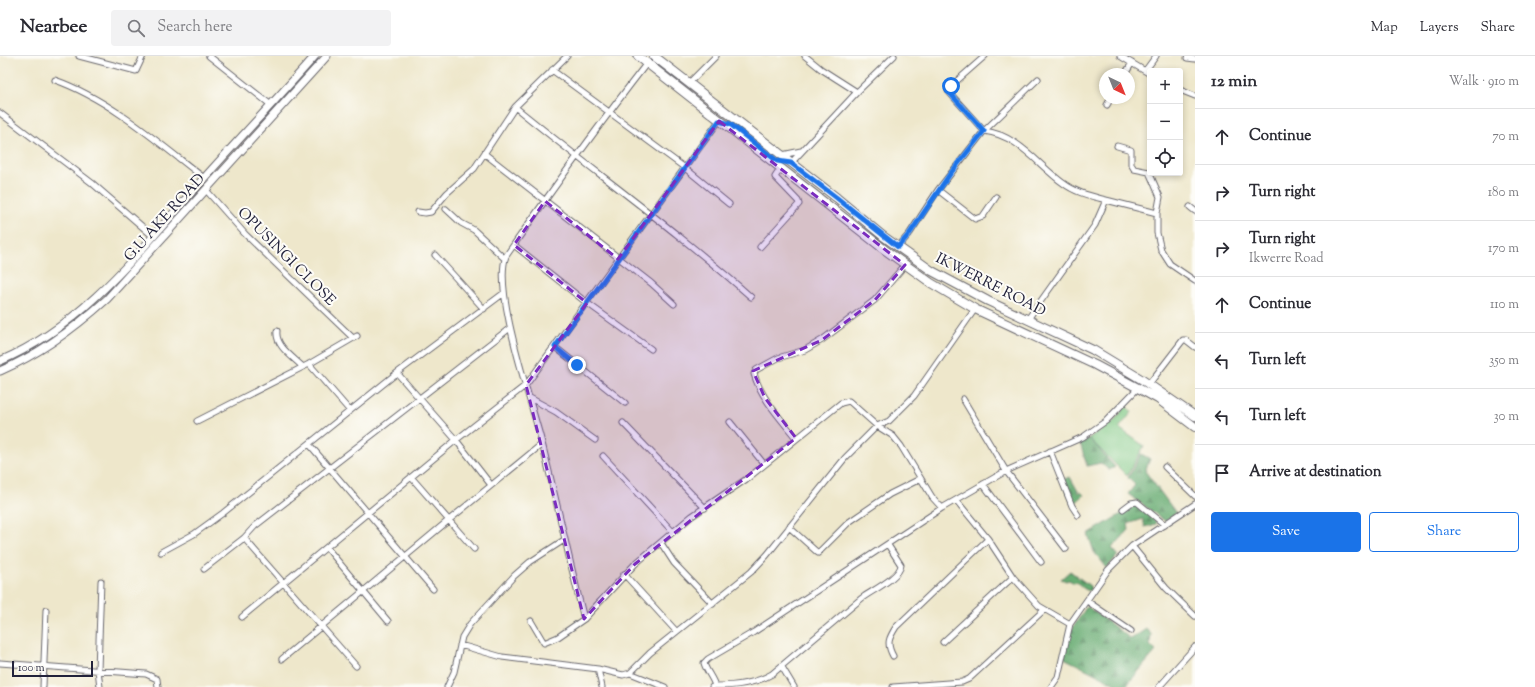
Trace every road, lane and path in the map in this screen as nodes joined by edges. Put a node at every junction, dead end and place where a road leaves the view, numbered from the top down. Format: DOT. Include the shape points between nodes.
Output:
graph roads {
  1 [pos="79,56"];
  2 [pos="143,56"];
  3 [pos="209,56"];
  4 [pos="315,56"];
  5 [pos="327,56"];
  6 [pos="567,56"];
  7 [pos="638,56"];
  8 [pos="654,56"];
  9 [pos="716,56"];
  10 [pos="805,56"];
  11 [pos="892,56"];
  12 [pos="985,56"];
  13 [pos="1120,56"];
  14 [pos="1156,56"];
  15 [pos="1187,58"];
  16 [pos="1195,59"];
  17 [pos="647,63"];
  18 [pos="1132,63"];
  19 [pos="1129,68"];
  20 [pos="1150,68"];
  21 [pos="552,70"];
  22 [pos="1147,71"];
  23 [pos="1038,78"];
  24 [pos="55,80"];
  25 [pos="689,83"];
  26 [pos="1183,91"];
  27 [pos="857,92"];
  28 [pos="1195,96"];
  29 [pos="271,105"];
  30 [pos="515,107"];
  31 [pos="609,111"];
  32 [pos="0,113"];
  33 [pos="719,121"];
  34 [pos="984,131"];
  35 [pos="1117,146"];
  36 [pos="802,151"];
  37 [pos="485,154"];
  38 [pos="577,156"];
  39 [pos="781,156"];
  40 [pos="791,163"];
  41 [pos="685,168"];
  42 [pos="781,168"];
  43 [pos="1147,171"];
  44 [pos="1151,176"];
  45 [pos="204,178"];
  46 [pos="206,190"];
  47 [pos="938,190"];
  48 [pos="996,197"];
  49 [pos="1106,200"];
  50 [pos="545,201"];
  51 [pos="729,204"];
  52 [pos="1190,207"];
  53 [pos="446,209"];
  54 [pos="1195,211"];
  55 [pos="418,212"];
  56 [pos="1157,213"];
  57 [pos="651,216"];
  58 [pos="153,236"];
  59 [pos="514,245"];
  60 [pos="760,247"];
  61 [pos="898,247"];
  62 [pos="435,255"];
  63 [pos="505,259"];
  64 [pos="618,259"];
  65 [pos="906,265"];
  66 [pos="1195,281"];
  67 [pos="504,293"];
  68 [pos="751,297"];
  69 [pos="587,303"];
  70 [pos="674,304"];
  71 [pos="484,309"];
  72 [pos="975,309"];
  73 [pos="1028,319"];
  74 [pos="510,328"];
  75 [pos="277,331"];
  76 [pos="1074,340"];
  77 [pos="555,347"];
  78 [pos="1195,347"];
  79 [pos="651,349"];
  80 [pos="1070,353"];
  81 [pos="0,361"];
  82 [pos="306,365"];
  83 [pos="0,372"];
  84 [pos="397,373"];
  85 [pos="1149,384"];
  86 [pos="526,385"];
  87 [pos="1138,388"];
  88 [pos="420,398"];
  89 [pos="530,398"];
  90 [pos="963,399"];
  91 [pos="625,403"];
  92 [pos="350,411"];
  93 [pos="1195,416"];
  94 [pos="197,421"];
  95 [pos="623,422"];
  96 [pos="730,422"];
  97 [pos="877,426"];
  98 [pos="1195,426"];
  99 [pos="796,438"];
  100 [pos="456,440"];
  101 [pos="595,440"];
  102 [pos="309,444"];
  103 [pos="542,444"];
  104 [pos="1050,451"];
  105 [pos="603,456"];
  106 [pos="764,464"];
  107 [pos="1165,467"];
  108 [pos="330,468"];
  109 [pos="1006,471"];
  110 [pos="411,477"];
  111 [pos="920,479"];
  112 [pos="983,484"];
  113 [pos="491,485"];
  114 [pos="1195,496"];
  115 [pos="956,500"];
  116 [pos="1195,504"];
  117 [pos="705,508"];
  118 [pos="942,508"];
  119 [pos="1123,509"];
  120 [pos="369,512"];
  121 [pos="1078,515"];
  122 [pos="449,520"];
  123 [pos="1165,525"];
  124 [pos="789,527"];
  125 [pos="673,532"];
  126 [pos="244,538"];
  127 [pos="988,539"];
  128 [pos="564,540"];
  129 [pos="661,543"];
  130 [pos="888,545"];
  131 [pos="1132,546"];
  132 [pos="327,548"];
  133 [pos="474,549"];
  134 [pos="1066,549"];
  135 [pos="161,552"];
  136 [pos="406,556"];
  137 [pos="1041,562"];
  138 [pos="204,569"];
  139 [pos="624,574"];
  140 [pos="1013,577"];
  141 [pos="102,581"];
  142 [pos="283,584"];
  143 [pos="434,589"];
  144 [pos="364,592"];
  145 [pos="1087,601"];
  146 [pos="713,604"];
  147 [pos="46,610"];
  148 [pos="1044,610"];
  149 [pos="242,616"];
  150 [pos="1195,616"];
  151 [pos="584,619"];
  152 [pos="388,621"];
  153 [pos="531,621"];
  154 [pos="1070,624"];
  155 [pos="321,628"];
  156 [pos="676,631"];
  157 [pos="1131,632"];
  158 [pos="943,642"];
  159 [pos="460,645"];
  160 [pos="1195,647"];
  161 [pos="893,656"];
  162 [pos="282,659"];
  163 [pos="0,663"];
  164 [pos="356,666"];
  165 [pos="43,667"];
  166 [pos="782,667"];
  167 [pos="598,669"];
  168 [pos="98,670"];
  169 [pos="630,673"];
  170 [pos="714,686"];
  171 [pos="1055,686"];
  172 [pos="43,687"];
  173 [pos="100,687"];
  174 [pos="158,687"];
  175 [pos="447,687"];
  176 [pos="602,687"];
  177 [pos="664,687"];
  178 [pos="794,687"];
  179 [pos="893,687"];
  180 [pos="1159,687"];
  1 -- 2 [label="street" via="136,71"];
  3 -- 29 [label="street"];
  4 -- 29 [label="main road"];
  5 -- 46 [label="main road, G.U AKE ROAD"];
  6 -- 21 [label="street"];
  7 -- 17 [label="main road"];
  8 -- 25 [label="main road, IKWERRE ROAD"];
  9 -- 25 [label="street"];
  10 -- 27 [label="street"];
  11 -- 27 [label="street"];
  12 -- 34 [label="street" via="948,91"];
  13 -- 18 [label="street"];
  14 -- 20 [label="street"];
  15 -- 16 [label="street"];
  17 -- 31 [label="street"];
  17 -- 33 [label="main road"];
  18 -- 19 [label="street"];
  18 -- 22 [label="street"];
  21 -- 30 [label="street"];
  21 -- 31 [label="street"];
  23 -- 34 [label="street"];
  24 -- 45 [label="street" via="95,99 154,139"];
  25 -- 39 [label="main road, IKWERRE ROAD"];
  26 -- 28 [label="street"];
  27 -- 36 [label="street"];
  29 -- 45 [label="main road"];
  30 -- 37 [label="street"];
  30 -- 38 [label="street"];
  31 -- 38 [label="street"];
  31 -- 41 [label="street"];
  32 -- 58 [label="street" via="92,184"];
  33 -- 40 [label="main road" via="730,124 777,161"];
  33 -- 41 [label="street"];
  33 -- 42 [label="main road"];
  34 -- 47 [label="street"];
  34 -- 49 [label="street" via="997,132 1010,139 1063,184 1076,191"];
  35 -- 43 [label="street" via="1131,150 1131,164 1134,169"];
  36 -- 39 [label="street"];
  36 -- 40 [label="street"];
  37 -- 50 [label="street"];
  37 -- 55 [label="street" via="474,169 447,193 431,212"];
  38 -- 50 [label="street"];
  38 -- 57 [label="street"];
  39 -- 40 [label="main road, IKWERRE ROAD"];
  40 -- 61 [label="main road, IKWERRE ROAD"];
  41 -- 51 [label="street"];
  41 -- 57 [label="street"];
  42 -- 60 [label="street" via="775,178 799,204"];
  42 -- 65 [label="main road"];
  44 -- 56 [label="street" via="1160,197"];
  45 -- 58 [label="main road"];
  46 -- 82 [label="street, OPUSINGI CLOSE" via="246,234 355,337"];
  46 -- 83 [label="main road, G.U AKE ROAD" via="107,299 39,351"];
  47 -- 48 [label="street" via="975,219 983,216"];
  47 -- 61 [label="street"];
  49 -- 56 [label="street"];
  49 -- 73 [label="street" via="1095,225"];
  50 -- 59 [label="street"];
  50 -- 64 [label="street"];
  52 -- 54 [label="street"];
  53 -- 63 [label="street" via="461,223 474,230"];
  56 -- 66 [label="street" via="1157,232 1161,250 1170,264"];
  57 -- 64 [label="street"];
  57 -- 68 [label="street" via="709,259"];
  58 -- 81 [label="main road" via="101,293 70,319 36,344"];
  59 -- 63 [label="street"];
  59 -- 69 [label="street"];
  61 -- 73 [label="main road, IKWERRE ROAD" via="932,271 966,290"];
  62 -- 71 [label="street"];
  63 -- 67 [label="street" via="502,266"];
  64 -- 69 [label="street"];
  64 -- 70 [label="street"];
  65 -- 72 [label="main road"];
  65 -- 99 [label="street" via="875,300 822,340 805,350 778,358 756,370 754,374 765,398"];
  67 -- 71 [label="street"];
  67 -- 74 [label="street"];
  69 -- 77 [label="street"];
  69 -- 79 [label="street"];
  71 -- 84 [label="street"];
  72 -- 80 [label="main road"];
  72 -- 97 [label="street" via="914,396 889,420"];
  73 -- 76 [label="main road, IKWERRE ROAD"];
  74 -- 86 [label="street"];
  74 -- 88 [label="street"];
  75 -- 82 [label="street" via="276,338 280,344"];
  76 -- 80 [label="main road"];
  76 -- 85 [label="main road, IKWERRE ROAD"];
  77 -- 86 [label="street"];
  77 -- 91 [label="street"];
  78 -- 85 [label="street" via="1183,340"];
  80 -- 87 [label="main road"];
  82 -- 92 [label="street"];
  82 -- 94 [label="street"];
  84 -- 88 [label="street"];
  84 -- 92 [label="street"];
  85 -- 93 [label="main road, IKWERRE ROAD"];
  86 -- 89 [label="street"];
  86 -- 100 [label="street"];
  87 -- 98 [label="main road"];
  87 -- 104 [label="street" via="1106,421 1083,437"];
  88 -- 100 [label="street"];
  88 -- 108 [label="street"];
  89 -- 101 [label="street" via="556,412"];
  89 -- 103 [label="street"];
  90 -- 109 [label="street"];
  92 -- 102 [label="street"];
  95 -- 117 [label="street"];
  96 -- 106 [label="street"];
  97 -- 99 [label="street" via="849,401 841,403"];
  97 -- 111 [label="street" via="893,436"];
  97 -- 124 [label="street" via="845,458"];
  99 -- 106 [label="street"];
  100 -- 110 [label="street"];
  100 -- 113 [label="street"];
  102 -- 108 [label="street"];
  102 -- 135 [label="street" via="194,534"];
  103 -- 113 [label="street"];
  103 -- 128 [label="street"];
  104 -- 109 [label="street"];
  104 -- 121 [label="street"];
  105 -- 125 [label="street"];
  106 -- 117 [label="street"];
  107 -- 114 [label="street"];
  108 -- 120 [label="street"];
  108 -- 126 [label="street" via="255,526"];
  109 -- 112 [label="street"];
  109 -- 134 [label="street"];
  110 -- 120 [label="street"];
  110 -- 122 [label="street"];
  111 -- 118 [label="street"];
  111 -- 124 [label="street" via="890,494 849,522 818,553"];
  112 -- 115 [label="street"];
  112 -- 137 [label="street"];
  113 -- 122 [label="street"];
  115 -- 118 [label="street"];
  115 -- 127 [label="street"];
  116 -- 123 [label="street"];
  117 -- 125 [label="street"];
  118 -- 130 [label="street"];
  119 -- 123 [label="street" via="1137,502"];
  120 -- 132 [label="street"];
  120 -- 136 [label="street"];
  122 -- 133 [label="street"];
  122 -- 136 [label="street"];
  123 -- 131 [label="street"];
  124 -- 146 [label="street" via="751,572"];
  125 -- 129 [label="street"];
  126 -- 138 [label="street"];
  126 -- 142 [label="street"];
  127 -- 140 [label="street"];
  127 -- 161 [label="street" via="896,626 888,639 888,647"];
  128 -- 151 [label="street"];
  128 -- 159 [label="street" via="530,562 514,576 470,624"];
  129 -- 139 [label="street"];
  129 -- 146 [label="street" via="679,569"];
  130 -- 166 [label="street" via="901,565 897,575 862,598"];
  130 -- 170 [label="street" via="704,663"];
  131 -- 145 [label="street" via="1108,570"];
  131 -- 150 [label="street" via="1166,588"];
  132 -- 142 [label="street"];
  132 -- 144 [label="street"];
  136 -- 143 [label="street"];
  136 -- 144 [label="street"];
  139 -- 151 [label="street"];
  139 -- 156 [label="street"];
  140 -- 148 [label="street"];
  140 -- 158 [label="street"];
  141 -- 168 [label="street"];
  142 -- 149 [label="street"];
  142 -- 155 [label="street"];
  144 -- 152 [label="street"];
  144 -- 155 [label="street"];
  145 -- 154 [label="street"];
  145 -- 157 [label="street"];
  146 -- 156 [label="street"];
  147 -- 165 [label="street"];
  148 -- 154 [label="street"];
  148 -- 179 [label="street" via="969,679 962,682"];
  151 -- 153 [label="street" via="558,637 544,643"];
  154 -- 171 [label="street"];
  155 -- 162 [label="street"];
  155 -- 164 [label="street"];
  156 -- 169 [label="street"];
  159 -- 167 [label="street" via="502,657"];
  159 -- 175 [label="street" via="454,672"];
  160 -- 180 [label="street"];
  163 -- 165 [label="street"];
  165 -- 168 [label="street"];
  165 -- 172 [label="street"];
  166 -- 170 [label="street" via="761,680 730,686"];
  166 -- 178 [label="street"];
  167 -- 169 [label="street" via="623,675"];
  167 -- 176 [label="street"];
  168 -- 173 [label="street"];
  168 -- 174 [label="street" via="151,674 157,678"];
  169 -- 177 [label="street"];
}
